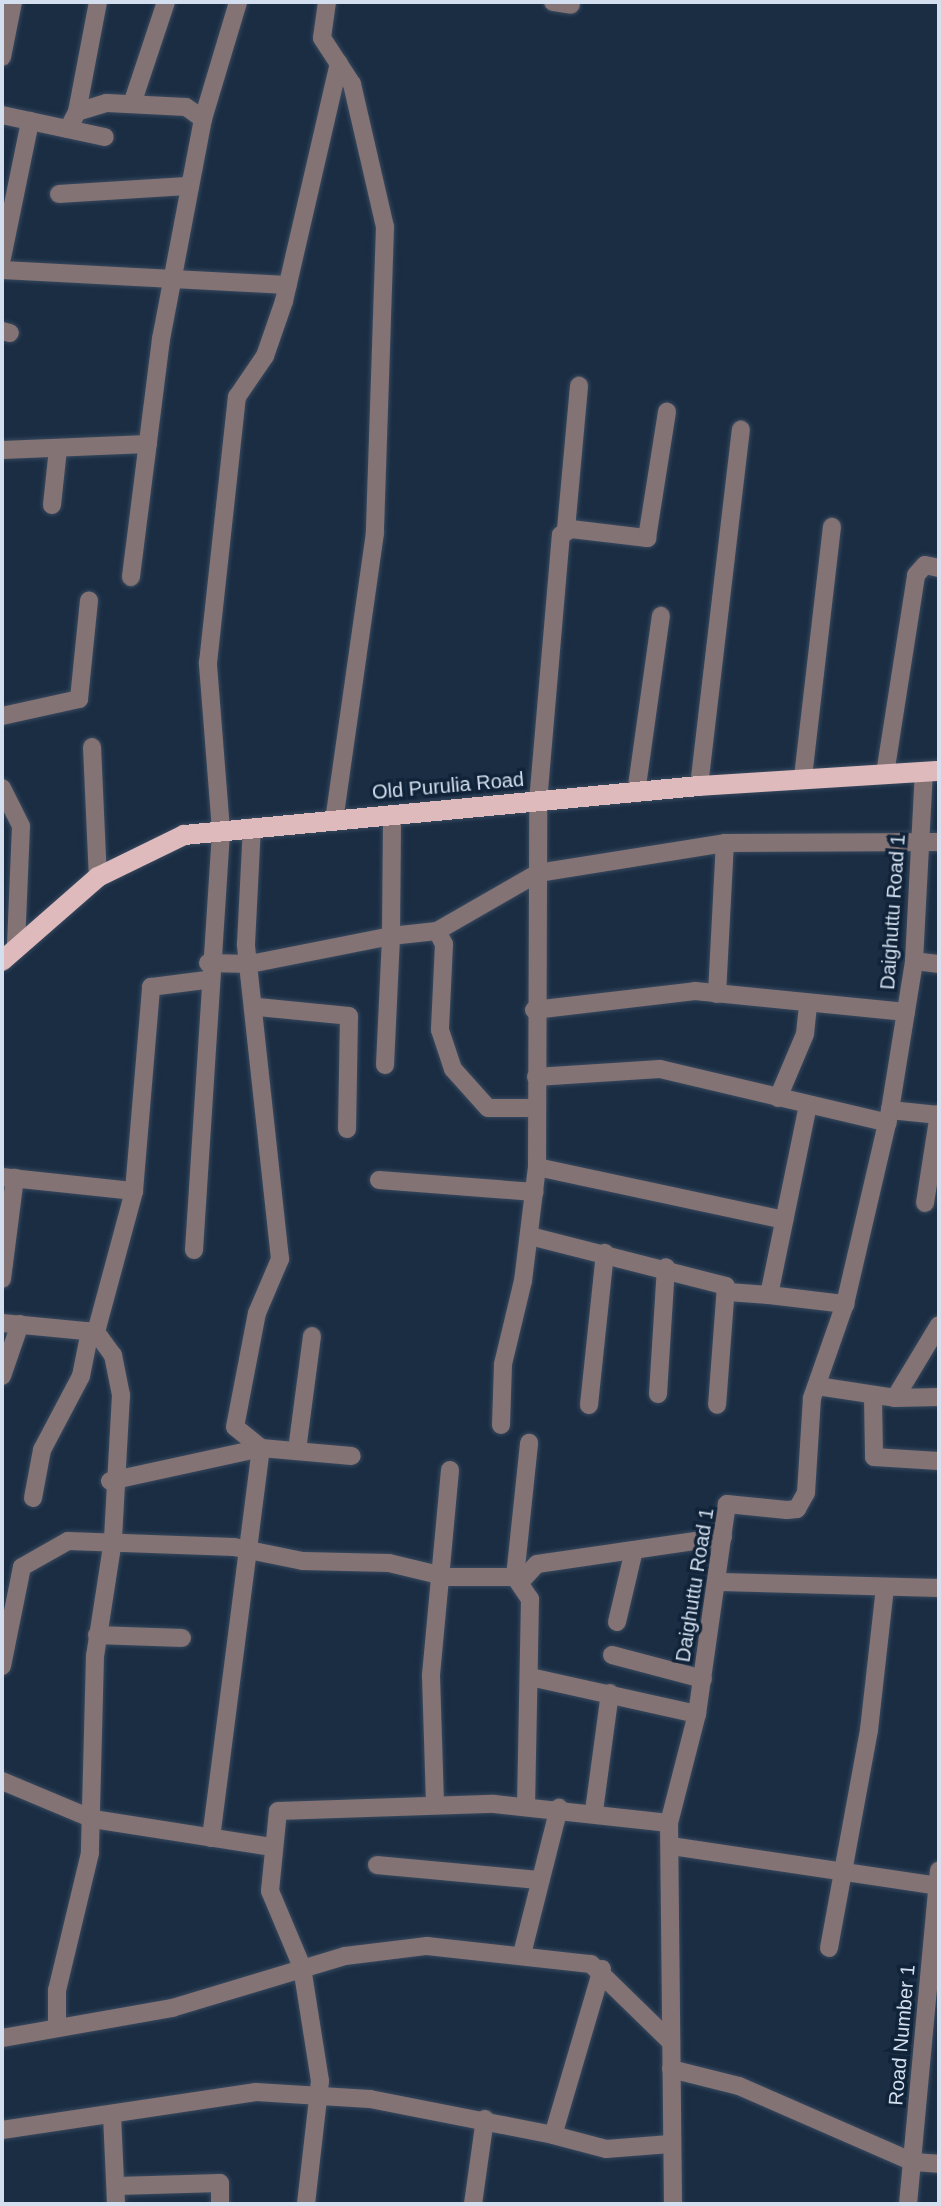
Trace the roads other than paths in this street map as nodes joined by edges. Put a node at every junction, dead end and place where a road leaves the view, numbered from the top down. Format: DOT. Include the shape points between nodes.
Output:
graph roads {
  1 [pos="13,2"];
  2 [pos="98,2"];
  3 [pos="166,2"];
  4 [pos="238,2"];
  5 [pos="327,2"];
  6 [pos="2,57"];
  7 [pos="339,63"];
  8 [pos="133,101"];
  9 [pos="77,112"];
  10 [pos="2,115"];
  11 [pos="203,119"];
  12 [pos="30,121"];
  13 [pos="68,129"];
  14 [pos="105,137"];
  15 [pos="186,186"];
  16 [pos="59,194"];
  17 [pos="2,258"];
  18 [pos="2,270"];
  19 [pos="172,278"];
  20 [pos="288,285"];
  21 [pos="579,386"];
  22 [pos="667,412"];
  23 [pos="741,429"];
  24 [pos="148,444"];
  25 [pos="58,449"];
  26 [pos="2,450"];
  27 [pos="52,505"];
  28 [pos="832,527"];
  29 [pos="566,529"];
  30 [pos="939,568"];
  31 [pos="131,577"];
  32 [pos="89,601"];
  33 [pos="661,616"];
  34 [pos="2,716"];
  35 [pos="92,747"];
  36 [pos="932,772"];
  37 [pos="885,774"];
  38 [pos="803,777"];
  39 [pos="699,786"];
  40 [pos="2,788"];
  41 [pos="636,793"];
  42 [pos="538,802"];
  43 [pos="392,816"];
  44 [pos="334,820"];
  45 [pos="252,827"];
  46 [pos="221,830"];
  47 [pos="930,841"];
  48 [pos="725,843"];
  49 [pos="538,873"];
  50 [pos="98,877"];
  51 [pos="437,931"];
  52 [pos="391,936"];
  53 [pos="9,954"];
  54 [pos="914,961"];
  55 [pos="250,964"];
  56 [pos="939,964"];
  57 [pos="207,972"];
  58 [pos="717,994"];
  59 [pos="808,1004"];
  60 [pos="258,1007"];
  61 [pos="534,1010"];
  62 [pos="906,1012"];
  63 [pos="385,1065"];
  64 [pos="536,1077"];
  65 [pos="778,1098"];
  66 [pos="808,1105"];
  67 [pos="536,1108"];
  68 [pos="939,1114"];
  69 [pos="889,1116"];
  70 [pos="347,1129"];
  71 [pos="537,1167"];
  72 [pos="8,1177"];
  73 [pos="379,1180"];
  74 [pos="134,1191"];
  75 [pos="535,1192"];
  76 [pos="925,1203"];
  77 [pos="784,1220"];
  78 [pos="530,1236"];
  79 [pos="194,1250"];
  80 [pos="605,1253"];
  81 [pos="4,1254"];
  82 [pos="666,1267"];
  83 [pos="2,1279"];
  84 [pos="728,1292"];
  85 [pos="769,1295"];
  86 [pos="845,1304"];
  87 [pos="11,1324"];
  88 [pos="939,1325"];
  89 [pos="93,1332"];
  90 [pos="312,1336"];
  91 [pos="2,1376"];
  92 [pos="817,1386"];
  93 [pos="658,1394"];
  94 [pos="873,1397"];
  95 [pos="939,1397"];
  96 [pos="895,1398"];
  97 [pos="589,1405"];
  98 [pos="717,1405"];
  99 [pos="501,1425"];
  100 [pos="529,1443"];
  101 [pos="261,1448"];
  102 [pos="297,1450"];
  103 [pos="352,1456"];
  104 [pos="939,1461"];
  105 [pos="450,1470"];
  106 [pos="111,1489"];
  107 [pos="33,1498"];
  108 [pos="723,1537"];
  109 [pos="113,1540"];
  110 [pos="252,1550"];
  111 [pos="634,1550"];
  112 [pos="439,1574"];
  113 [pos="519,1579"];
  114 [pos="721,1582"];
  115 [pos="885,1588"];
  116 [pos="939,1588"];
  117 [pos="617,1622"];
  118 [pos="97,1635"];
  119 [pos="182,1638"];
  120 [pos="612,1655"];
  121 [pos="2,1666"];
  122 [pos="530,1677"];
  123 [pos="703,1679"];
  124 [pos="610,1693"];
  125 [pos="697,1714"];
  126 [pos="2,1781"];
  127 [pos="435,1803"];
  128 [pos="526,1806"];
  129 [pos="559,1808"];
  130 [pos="594,1811"];
  131 [pos="93,1819"];
  132 [pos="669,1823"];
  133 [pos="211,1838"];
  134 [pos="671,1846"];
  135 [pos="271,1847"];
  136 [pos="377,1865"];
  137 [pos="842,1868"];
  138 [pos="540,1880"];
  139 [pos="938,1880"];
  140 [pos="829,1948"];
  141 [pos="522,1954"];
  142 [pos="302,1967"];
  143 [pos="602,1969"];
  144 [pos="57,2027"];
  145 [pos="2,2038"];
  146 [pos="671,2042"];
  147 [pos="671,2069"];
  148 [pos="321,2096"];
  149 [pos="112,2115"];
  150 [pos="485,2119"];
  151 [pos="2,2130"];
  152 [pos="553,2135"];
  153 [pos="670,2144"];
  154 [pos="913,2162"];
  155 [pos="939,2164"];
  156 [pos="116,2195"];
  157 [pos="220,2204"];
  158 [pos="306,2204"];
  159 [pos="473,2204"];
  160 [pos="673,2204"];
  161 [pos="908,2204"];
  1 -- 6 [label="street"];
  2 -- 9 [label="street"];
  3 -- 8 [label="street"];
  4 -- 11 [label="street"];
  5 -- 7 [label="street" via="322,38"];
  7 -- 20 [label="street"];
  7 -- 44 [label="street" via="352,84 385,227 375,533"];
  8 -- 9 [label="street"];
  8 -- 11 [label="street" via="186,107"];
  9 -- 13 [label="street"];
  10 -- 12 [label="street"];
  11 -- 15 [label="street"];
  12 -- 13 [label="street"];
  12 -- 17 [label="street"];
  13 -- 14 [label="street"];
  15 -- 16 [label="street"];
  15 -- 19 [label="street"];
  18 -- 19 [label="street"];
  19 -- 20 [label="street"];
  19 -- 24 [label="street"];
  20 -- 46 [label="street" via="265,356 237,397 208,663"];
  21 -- 29 [label="street"];
  22 -- 29 [label="street" via="647,538"];
  23 -- 39 [label="street"];
  24 -- 25 [label="street"];
  24 -- 31 [label="street"];
  25 -- 26 [label="street"];
  25 -- 27 [label="street"];
  28 -- 38 [label="street"];
  29 -- 42 [label="street"];
  30 -- 37 [label="street" via="925,565 916,575"];
  32 -- 34 [label="street" via="79,699"];
  33 -- 41 [label="street"];
  35 -- 50 [label="street"];
  36 -- 37 [label="main road, Old Purulia Road"];
  36 -- 47 [label="street, Daighuttu Road 1"];
  37 -- 38 [label="main road, Old Purulia Road"];
  38 -- 39 [label="main road, Old Purulia Road"];
  39 -- 41 [label="main road, Old Purulia Road"];
  40 -- 53 [label="street" via="21,826"];
  41 -- 42 [label="main road, Old Purulia Road"];
  42 -- 43 [label="main road, Old Purulia Road"];
  42 -- 49 [label="street"];
  43 -- 44 [label="main road, Old Purulia Road"];
  43 -- 52 [label="street"];
  44 -- 45 [label="main road, Old Purulia Road"];
  45 -- 46 [label="main road, Old Purulia Road"];
  45 -- 55 [label="street"];
  46 -- 50 [label="main road, Old Purulia Road" via="184,835"];
  46 -- 57 [label="street"];
  47 -- 48 [label="street"];
  47 -- 54 [label="street, Daighuttu Road 1"];
  48 -- 49 [label="street"];
  48 -- 58 [label="street"];
  49 -- 51 [label="street"];
  49 -- 61 [label="street"];
  50 -- 53 [label="main road, Old Purulia Road"];
  51 -- 52 [label="street"];
  51 -- 67 [label="street" via="444,944 440,1030 453,1069 488,1108"];
  52 -- 55 [label="street"];
  52 -- 63 [label="street"];
  54 -- 56 [label="street"];
  54 -- 62 [label="street, Daighuttu Road 1"];
  55 -- 57 [label="street"];
  55 -- 60 [label="street"];
  57 -- 74 [label="street" via="151,987"];
  57 -- 79 [label="street" via="203,1179"];
  58 -- 59 [label="street"];
  58 -- 61 [label="street" via="670,992"];
  59 -- 62 [label="street"];
  59 -- 65 [label="street" via="805,1034"];
  60 -- 70 [label="street" via="349,1016"];
  60 -- 101 [label="street" via="280,1259 257,1313 235,1427"];
  61 -- 64 [label="street"];
  62 -- 69 [label="street, Daighuttu Road 1"];
  64 -- 65 [label="street" via="660,1069"];
  64 -- 67 [label="street"];
  65 -- 66 [label="street"];
  66 -- 69 [label="street"];
  66 -- 77 [label="street"];
  67 -- 71 [label="street"];
  68 -- 69 [label="street"];
  68 -- 76 [label="street"];
  69 -- 86 [label="street, Daighuttu Road 1"];
  71 -- 75 [label="street"];
  71 -- 77 [label="street"];
  72 -- 74 [label="street"];
  72 -- 81 [label="street"];
  73 -- 75 [label="street"];
  74 -- 89 [label="street"];
  75 -- 78 [label="street"];
  77 -- 85 [label="street"];
  78 -- 80 [label="street"];
  78 -- 99 [label="street" via="503,1364"];
  80 -- 82 [label="street"];
  80 -- 97 [label="street"];
  81 -- 83 [label="street"];
  82 -- 84 [label="street" via="720,1280"];
  82 -- 93 [label="street"];
  84 -- 85 [label="street"];
  84 -- 98 [label="street"];
  85 -- 86 [label="street"];
  86 -- 92 [label="street, Daighuttu Road 1"];
  87 -- 89 [label="street"];
  87 -- 91 [label="street"];
  88 -- 96 [label="street"];
  89 -- 106 [label="street" via="120,1383"];
  89 -- 107 [label="street" via="81,1376 42,1450"];
  90 -- 102 [label="street"];
  92 -- 94 [label="street"];
  92 -- 108 [label="street, Daighuttu Road 1" via="803,1503 787,1510 735,1500 724,1514"];
  94 -- 96 [label="street"];
  94 -- 104 [label="street" via="874,1457"];
  95 -- 96 [label="street"];
  100 -- 113 [label="street"];
  101 -- 102 [label="street"];
  101 -- 106 [label="street"];
  101 -- 110 [label="street"];
  102 -- 103 [label="street"];
  105 -- 112 [label="street"];
  106 -- 109 [label="street"];
  108 -- 111 [label="street"];
  108 -- 114 [label="street, Daighuttu Road 1"];
  109 -- 110 [label="street"];
  109 -- 118 [label="street"];
  109 -- 121 [label="street" via="68,1541 22,1567"];
  110 -- 112 [label="street"];
  110 -- 133 [label="street"];
  111 -- 113 [label="street" via="537,1564"];
  111 -- 117 [label="street"];
  112 -- 113 [label="street"];
  112 -- 127 [label="street" via="431,1675"];
  113 -- 122 [label="street" via="530,1599"];
  114 -- 115 [label="street"];
  114 -- 123 [label="street, Daighuttu Road 1"];
  115 -- 116 [label="street"];
  115 -- 137 [label="street"];
  118 -- 119 [label="street"];
  118 -- 131 [label="street"];
  120 -- 123 [label="street"];
  122 -- 124 [label="street"];
  122 -- 128 [label="street"];
  123 -- 125 [label="street, Daighuttu Road 1"];
  124 -- 125 [label="street"];
  124 -- 130 [label="street"];
  125 -- 132 [label="street, Daighuttu Road 1"];
  126 -- 131 [label="street"];
  127 -- 128 [label="street"];
  127 -- 135 [label="street" via="283,1807"];
  128 -- 129 [label="street"];
  129 -- 130 [label="street"];
  129 -- 138 [label="street"];
  130 -- 132 [label="street"];
  131 -- 133 [label="street"];
  131 -- 144 [label="street" via="57,1990"];
  132 -- 134 [label="street, Daighuttu Road 1"];
  133 -- 135 [label="street"];
  134 -- 137 [label="street"];
  134 -- 146 [label="street, Daighuttu Road 1"];
  135 -- 142 [label="street" via="270,1891"];
  136 -- 138 [label="street"];
  137 -- 139 [label="street"];
  137 -- 140 [label="street"];
  138 -- 141 [label="street"];
  139 -- 154 [label="street, Road Number 1"];
  141 -- 142 [label="street" via="417,1946"];
  141 -- 143 [label="street"];
  142 -- 144 [label="street" via="194,2002"];
  142 -- 148 [label="street"];
  143 -- 146 [label="street"];
  143 -- 152 [label="street"];
  144 -- 145 [label="street"];
  146 -- 147 [label="street, Daighuttu Road 1"];
  147 -- 153 [label="street, Daighuttu Road 1"];
  147 -- 154 [label="street" via="739,2086"];
  148 -- 149 [label="street" via="228,2093"];
  148 -- 150 [label="street"];
  148 -- 158 [label="street"];
  149 -- 151 [label="street"];
  149 -- 156 [label="street"];
  150 -- 152 [label="street"];
  150 -- 159 [label="street"];
  152 -- 153 [label="street" via="606,2149"];
  153 -- 160 [label="street, Daighuttu Road 1"];
  154 -- 155 [label="street"];
  154 -- 161 [label="street, Road Number 1"];
  156 -- 157 [label="street" via="220,2183"];
}
